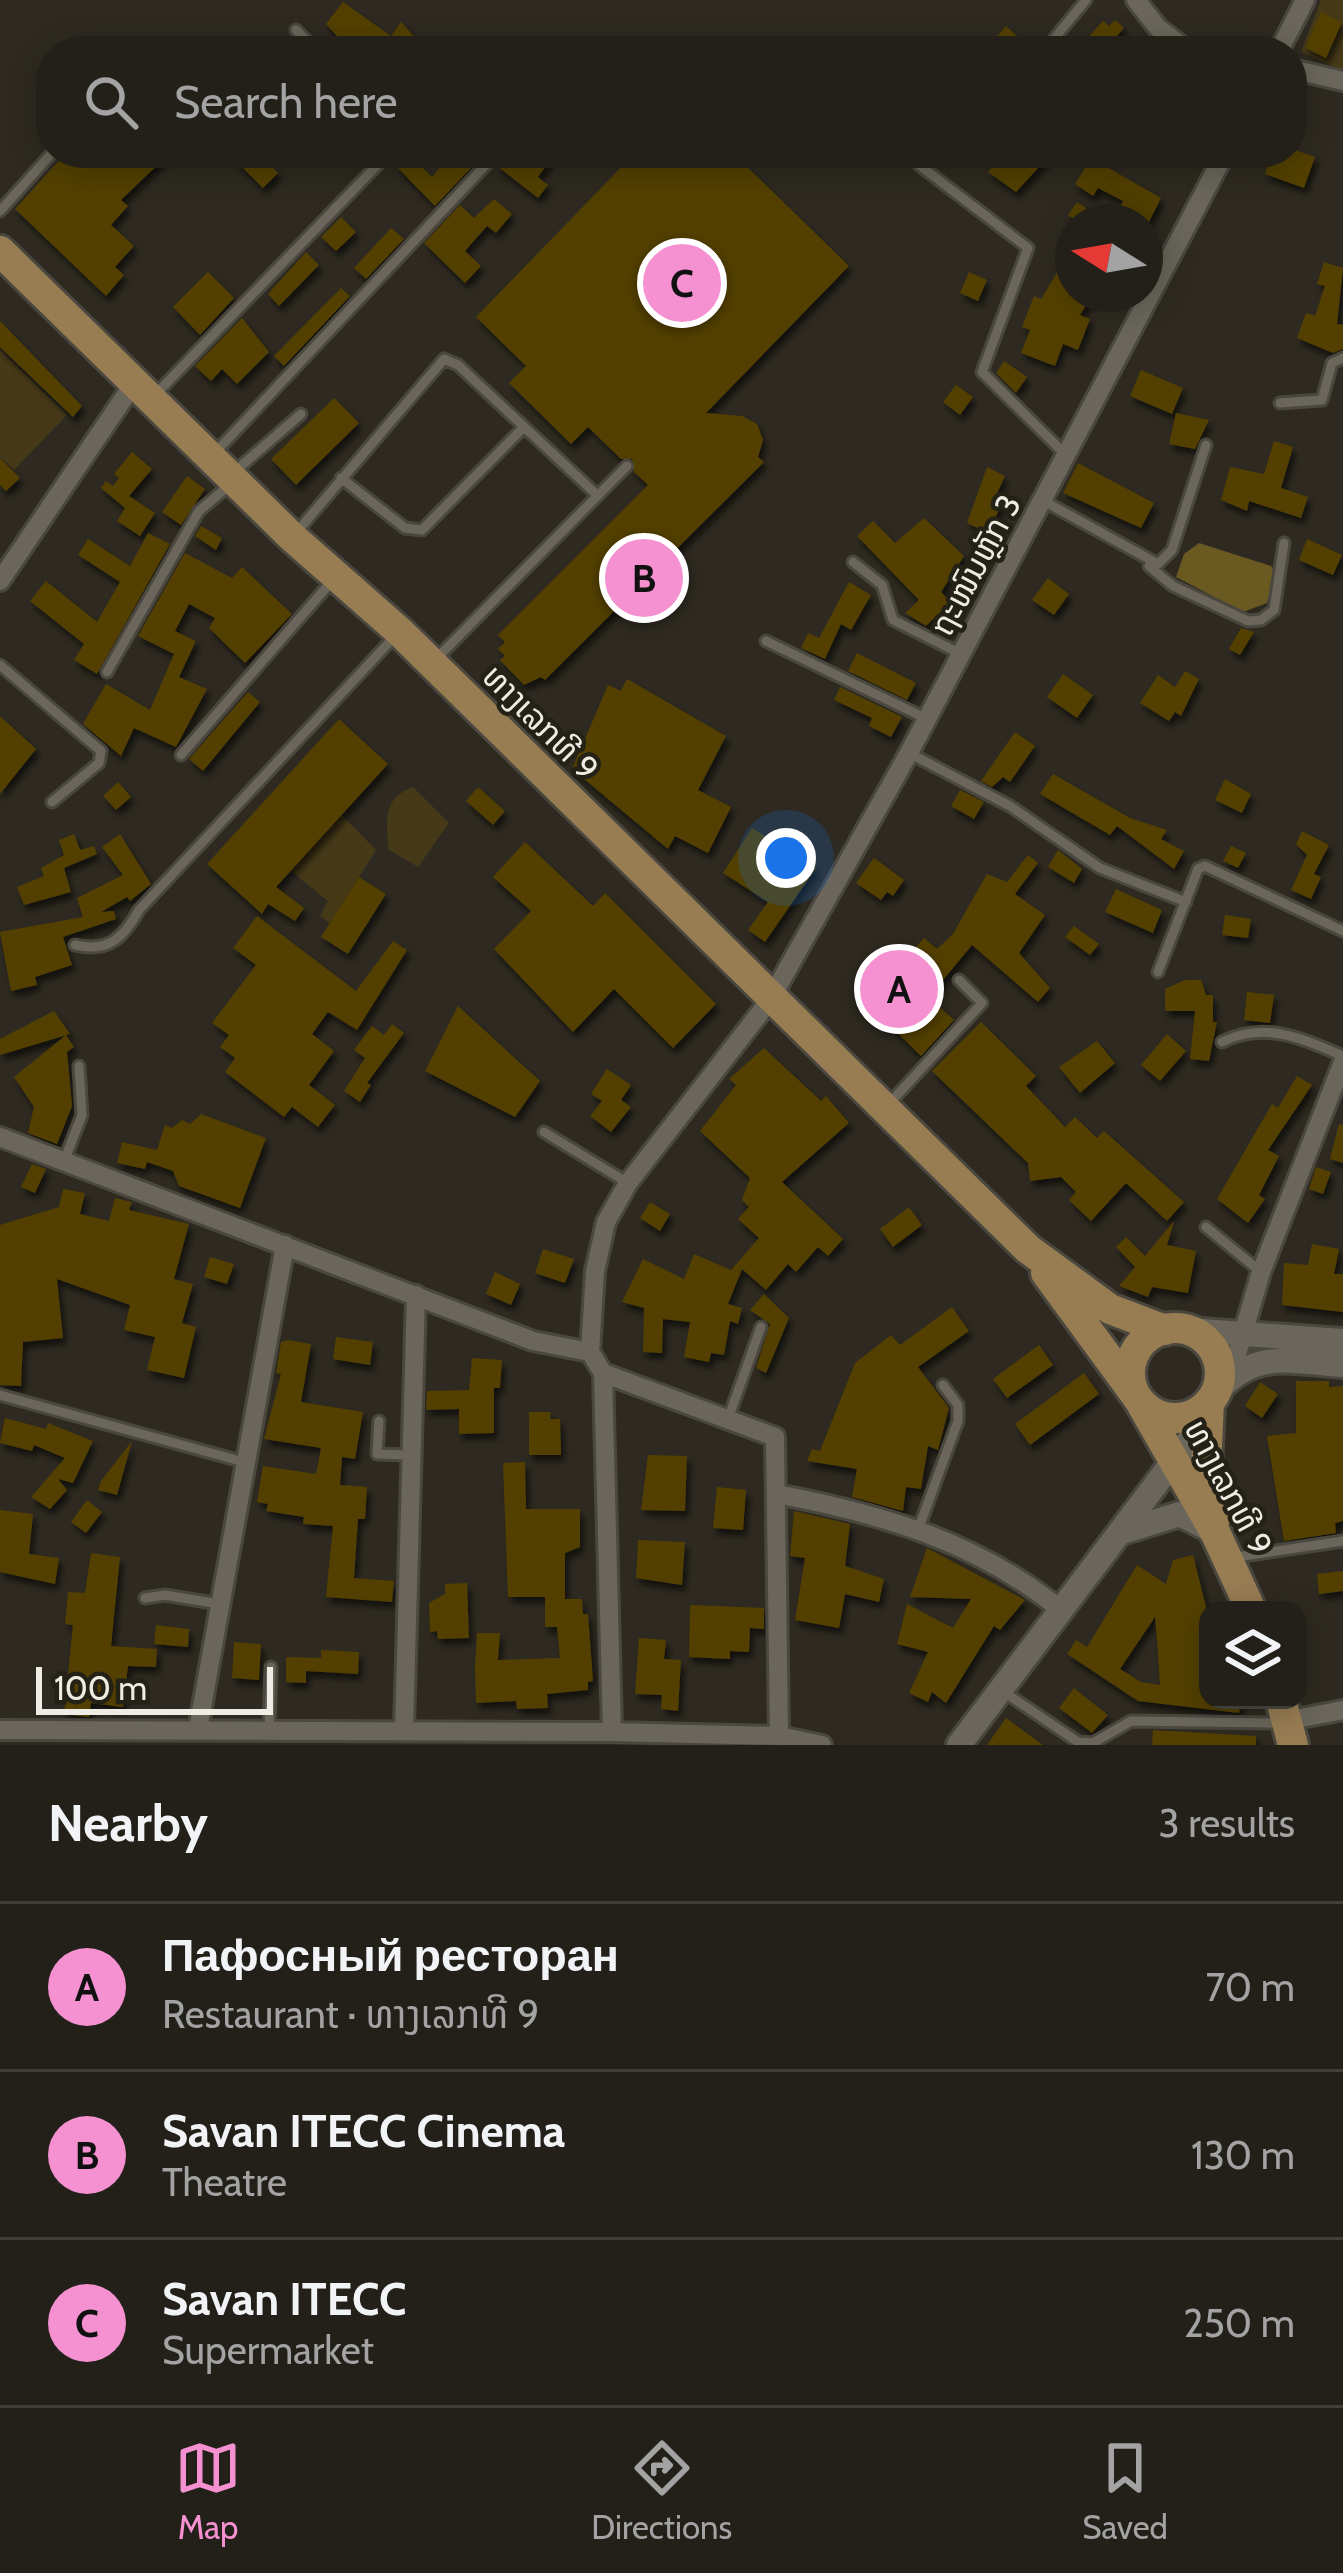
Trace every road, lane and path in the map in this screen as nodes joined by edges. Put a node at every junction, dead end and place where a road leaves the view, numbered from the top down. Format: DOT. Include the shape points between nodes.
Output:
graph roads {
  1 [pos="1086,0"];
  2 [pos="1136,0"];
  3 [pos="1305,0"];
  4 [pos="296,31"];
  5 [pos="301,36"];
  6 [pos="1056,36"];
  7 [pos="1168,36"];
  8 [pos="1287,36"];
  9 [pos="1307,73"];
  10 [pos="1343,81"];
  11 [pos="39,168"];
  12 [pos="373,168"];
  13 [pos="484,168"];
  14 [pos="923,168"];
  15 [pos="1217,168"];
  16 [pos="0,211"];
  17 [pos="2,257"];
  18 [pos="1343,358"];
  19 [pos="142,391"];
  20 [pos="1280,403"];
  21 [pos="301,414"];
  22 [pos="524,428"];
  23 [pos="1206,445"];
  24 [pos="1066,455"];
  25 [pos="627,466"];
  26 [pos="225,471"];
  27 [pos="341,478"];
  28 [pos="597,495"];
  29 [pos="1042,500"];
  30 [pos="292,537"];
  31 [pos="1284,543"];
  32 [pos="853,562"];
  33 [pos="1145,562"];
  34 [pos="337,576"];
  35 [pos="0,581"];
  36 [pos="400,632"];
  37 [pos="766,641"];
  38 [pos="961,654"];
  39 [pos="432,664"];
  40 [pos="0,665"];
  41 [pos="107,672"];
  42 [pos="927,718"];
  43 [pos="909,753"];
  44 [pos="181,754"];
  45 [pos="52,802"];
  46 [pos="1186,902"];
  47 [pos="1343,932"];
  48 [pos="75,945"];
  49 [pos="1158,972"];
  50 [pos="958,980"];
  51 [pos="770,1000"];
  52 [pos="1222,1042"];
  53 [pos="1343,1059"];
  54 [pos="80,1066"];
  55 [pos="884,1111"];
  56 [pos="544,1132"];
  57 [pos="0,1137"];
  58 [pos="64,1161"];
  59 [pos="628,1183"];
  60 [pos="1205,1227"];
  61 [pos="285,1246"];
  62 [pos="1028,1249"];
  63 [pos="1261,1272"];
  64 [pos="416,1295"];
  65 [pos="761,1327"];
  66 [pos="1176,1330"];
  67 [pos="1246,1336"];
  68 [pos="1343,1342"];
  69 [pos="590,1352"];
  70 [pos="1343,1365"];
  71 [pos="603,1373"];
  72 [pos="943,1385"];
  73 [pos="0,1395"];
  74 [pos="1137,1397"];
  75 [pos="1215,1398"];
  76 [pos="729,1417"];
  77 [pos="379,1421"];
  78 [pos="410,1455"];
  79 [pos="1177,1461"];
  80 [pos="246,1463"];
  81 [pos="777,1494"];
  82 [pos="917,1530"];
  83 [pos="1123,1532"];
  84 [pos="1216,1534"];
  85 [pos="1343,1541"];
  86 [pos="1244,1556"];
  87 [pos="145,1598"];
  88 [pos="1255,1600"];
  89 [pos="219,1604"];
  90 [pos="1062,1611"];
  91 [pos="271,1667"];
  92 [pos="1001,1690"];
  93 [pos="1343,1710"];
  94 [pos="1294,1722"];
  95 [pos="198,1729"];
  96 [pos="269,1729"];
  97 [pos="0,1730"];
  98 [pos="404,1730"];
  99 [pos="613,1732"];
  100 [pos="779,1736"];
  101 [pos="822,1745"];
  102 [pos="959,1745"];
  1 -- 6 [label="lane"];
  2 -- 7 [label="street"];
  3 -- 8 [label="street"];
  4 -- 5 [label="lane"];
  9 -- 10 [label="street"];
  11 -- 16 [label="lane"];
  12 -- 19 [label="lane"];
  13 -- 26 [label="lane"];
  14 -- 24 [label="lane" via="1028,248 982,372"];
  15 -- 24 [label="street, ຖະໜົນຫຼັກ 3"];
  17 -- 19 [label="main road, ທາງເລກທີ 9"];
  18 -- 20 [label="lane" via="1332,363 1322,400"];
  19 -- 26 [label="main road, ທາງເລກທີ 9"];
  19 -- 35 [label="street"];
  21 -- 26 [label="lane"];
  22 -- 27 [label="lane" via="422,530 405,528"];
  22 -- 27 [label="lane" via="444,359"];
  22 -- 28 [label="lane"];
  23 -- 33 [label="lane" via="1172,550 1158,564"];
  24 -- 29 [label="street, ຖະໜົນຫຼັກ 3"];
  25 -- 28 [label="lane"];
  26 -- 30 [label="main road, ທາງເລກທີ 9"];
  26 -- 41 [label="lane"];
  27 -- 30 [label="lane"];
  28 -- 39 [label="lane"];
  29 -- 33 [label="lane"];
  29 -- 38 [label="street, ຖະໜົນຫຼັກ 3"];
  30 -- 34 [label="main road, ທາງເລກທີ 9"];
  31 -- 33 [label="lane" via="1274,610 1261,620 1173,586"];
  32 -- 38 [label="lane" via="882,585 893,620"];
  34 -- 36 [label="main road, ທາງເລກທີ 9"];
  34 -- 44 [label="lane"];
  36 -- 39 [label="main road, ທາງເລກທີ 9"];
  36 -- 48 [label="lane" via="139,910 130,931 107,945"];
  37 -- 42 [label="lane"];
  38 -- 42 [label="street, ຖະໜົນຫຼັກ 3"];
  39 -- 51 [label="main road, ທາງເລກທີ 9"];
  40 -- 45 [label="lane" via="101,751 99,763"];
  42 -- 43 [label="street, ຖະໜົນຫຼັກ 3"];
  43 -- 46 [label="lane" via="1010,806 1100,868"];
  43 -- 51 [label="street, ຖະໜົນຫຼັກ 3"];
  46 -- 47 [label="lane" via="1205,866"];
  46 -- 49 [label="lane"];
  50 -- 55 [label="lane" via="982,1003"];
  51 -- 55 [label="main road, ທາງເລກທີ 9"];
  51 -- 59 [label="street, ຖະໜົນຫຼັກ 3"];
  52 -- 53 [label="lane" via="1247,1029 1280,1033"];
  53 -- 63 [label="street"];
  54 -- 58 [label="lane" via="82,1115"];
  55 -- 62 [label="main road, ທາງເລກທີ 9"];
  56 -- 59 [label="lane"];
  57 -- 58 [label="street"];
  58 -- 61 [label="street"];
  59 -- 69 [label="street, ຖະໜົນຫຼັກ 3" via="606,1222"];
  60 -- 63 [label="lane"];
  61 -- 64 [label="street"];
  61 -- 80 [label="street"];
  62 -- 66 [label="main road, ທາງເລກທີ 9" via="1110,1309"];
  62 -- 74 [label="main road, ທາງເລກທີ 9"];
  63 -- 67 [label="street"];
  64 -- 69 [label="street" via="533,1341"];
  64 -- 78 [label="street"];
  65 -- 76 [label="lane"];
  66 -- 67 [label="street"];
  66 -- 74 [label="main road" via="1150,1336 1135,1354"];
  66 -- 75 [label="main road, ທາງເລກທີ 9" via="1202,1337 1216,1356"];
  67 -- 68 [label="street"];
  67 -- 75 [label="street"];
  69 -- 71 [label="street"];
  70 -- 75 [label="street" via="1260,1362"];
  71 -- 76 [label="street"];
  71 -- 99 [label="street"];
  72 -- 82 [label="lane" via="958,1405 958,1421"];
  73 -- 80 [label="lane"];
  74 -- 75 [label="main road, ທາງເລກທີ 9" via="1173,1418"];
  74 -- 79 [label="main road, ທາງເລກທີ 9"];
  75 -- 79 [label="street"];
  75 -- 86 [label="main road, ທາງເລກທີ 9" via="1206,1468"];
  76 -- 81 [label="street" via="775,1436"];
  77 -- 78 [label="lane" via="377,1454"];
  78 -- 98 [label="street"];
  79 -- 83 [label="street"];
  79 -- 84 [label="main road, ທາງເລກທີ 9"];
  80 -- 89 [label="street"];
  81 -- 82 [label="street"];
  81 -- 100 [label="street"];
  82 -- 90 [label="street" via="969,1547"];
  83 -- 84 [label="street" via="1180,1514"];
  83 -- 90 [label="street"];
  84 -- 88 [label="main road, ທາງເລກທີ 9"];
  85 -- 86 [label="lane"];
  86 -- 88 [label="main road, ທາງເລກທີ 9"];
  87 -- 89 [label="lane"];
  89 -- 95 [label="street"];
  90 -- 92 [label="street"];
  91 -- 96 [label="lane"];
  92 -- 94 [label="lane" via="1078,1742 1093,1743 1131,1721"];
  92 -- 102 [label="street"];
  93 -- 94 [label="street"];
  95 -- 96 [label="street"];
  95 -- 97 [label="street"];
  96 -- 98 [label="street"];
  98 -- 99 [label="street"];
  99 -- 100 [label="street"];
  100 -- 101 [label="street"];
}
